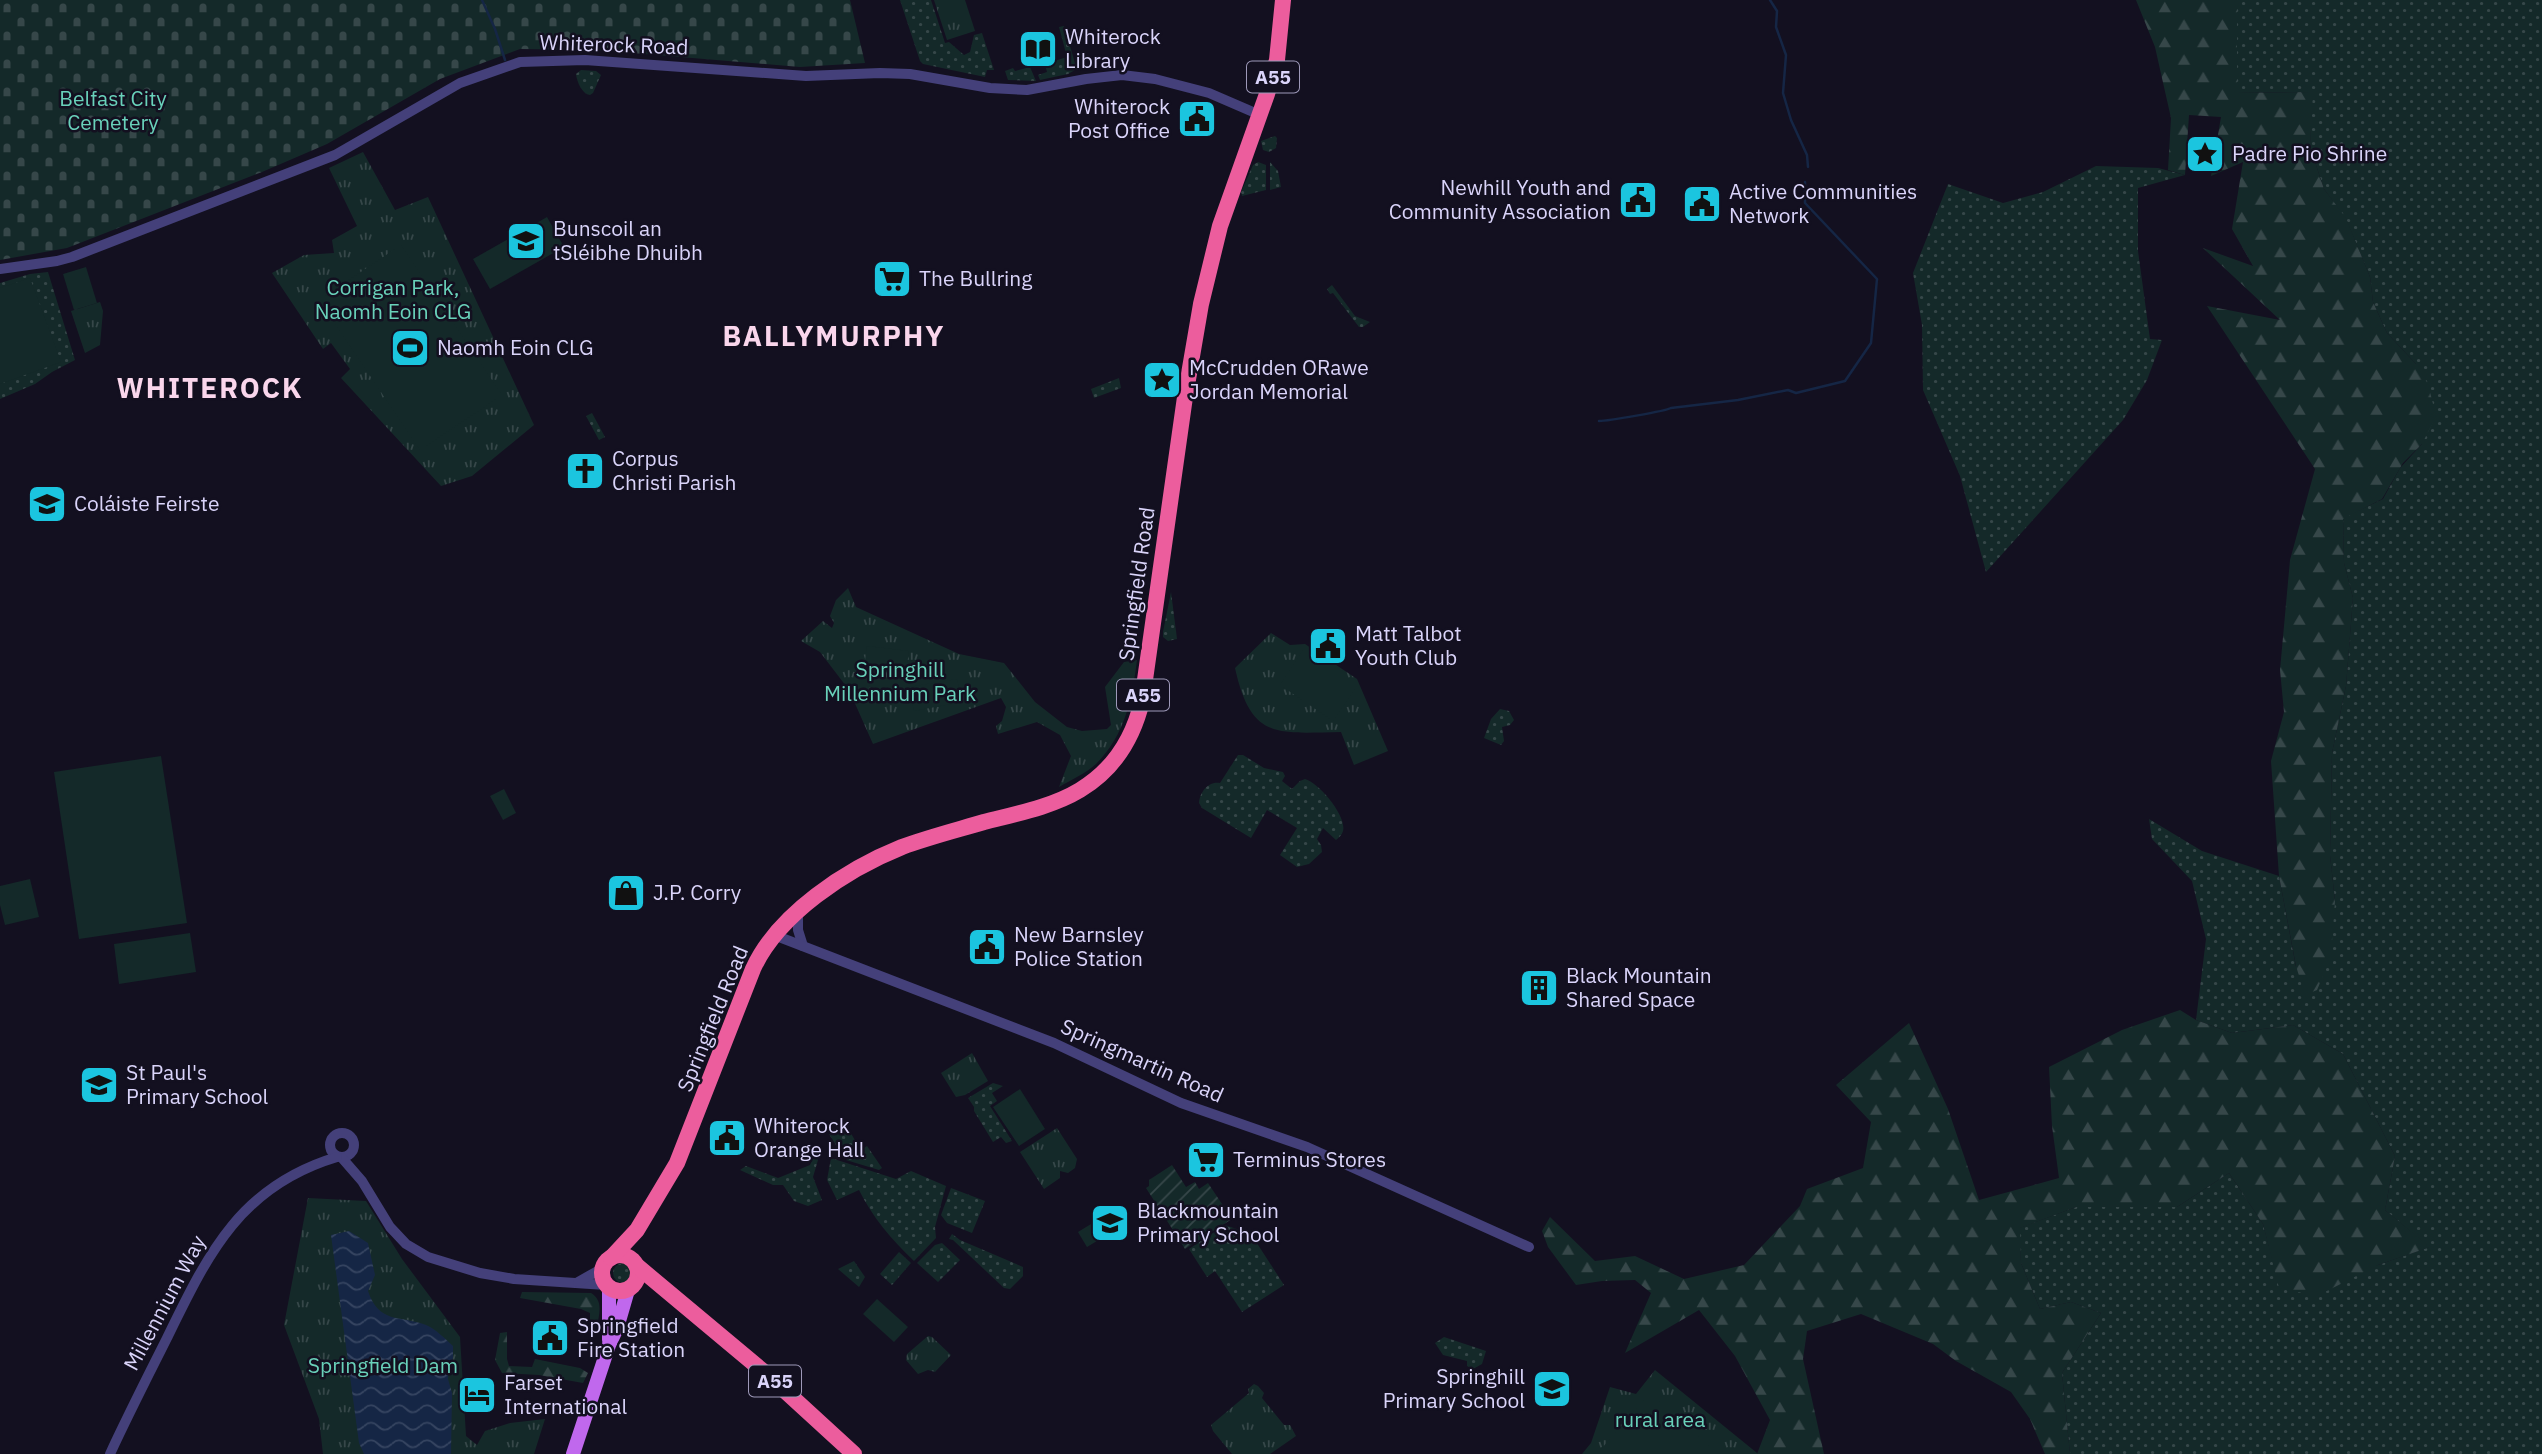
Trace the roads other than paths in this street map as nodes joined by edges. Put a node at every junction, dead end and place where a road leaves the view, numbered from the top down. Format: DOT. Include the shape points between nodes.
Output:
graph roads {
  1 [pos="1283,0"];
  2 [pos="1260,115"];
  3 [pos="0,268"];
  4 [pos="798,911"];
  5 [pos="774,935"];
  6 [pos="803,946"];
  7 [pos="330,1145"];
  8 [pos="344,1156"];
  9 [pos="311,1164"];
  10 [pos="637,1230"];
  11 [pos="1529,1247"];
  12 [pos="607,1263"];
  13 [pos="635,1263"];
  14 [pos="578,1282"];
  15 [pos="658,1285"];
  16 [pos="608,1286"];
  17 [pos="631,1288"];
  18 [pos="609,1345"];
  19 [pos="110,1454"];
  20 [pos="573,1454"];
  21 [pos="854,1454"];
  1 -- 2 [label="highway, Springfield Road / A55" via="1278,60"];
  2 -- 3 [label="street, Whiterock Road" via="1209,93 1122,75 1027,90 910,74 806,76 596,61 520,62 460,83 335,155 72,257"];
  2 -- 4 [label="highway, Springfield Road / A55" via="1220,226 1201,304 1142,701 1124,748 1098,778 1074,794 901,848 854,871"];
  4 -- 5 [label="highway, Springfield Road / A55"];
  4 -- 6 [label="street"];
  5 -- 6 [label="street, Springmartin Road"];
  5 -- 10 [label="highway, Springfield Road / A55" via="753,970 682,1154"];
  6 -- 11 [label="street, Springmartin Road" via="1054,1043 1181,1103 1307,1147"];
  7 -- 8 [label="street" via="332,1153"];
  7 -- 8 [label="street" via="337,1134 348,1134 355,1143"];
  7 -- 9 [label="street, Millennium Way"];
  8 -- 9 [label="street, Millennium Way"];
  8 -- 14 [label="street" via="390,1227 428,1257 514,1279"];
  9 -- 19 [label="street, Millennium Way" via="248,1208 219,1240"];
  10 -- 12 [label="highway, Springfield Road / A55"];
  10 -- 13 [label="highway, Springfield Road / A55"];
  12 -- 13 [label="highway" via="623,1255"];
  12 -- 14 [label="street"];
  12 -- 16 [label="highway" via="604,1280"];
  13 -- 15 [label="highway, A55"];
  13 -- 17 [label="highway, A55" via="638,1276"];
  14 -- 16 [label="street"];
  15 -- 17 [label="highway"];
  15 -- 21 [label="highway, A55"];
  16 -- 17 [label="highway" via="618,1291"];
  16 -- 18 [label="main road"];
  17 -- 18 [label="main road"];
  18 -- 20 [label="main road"];
}
